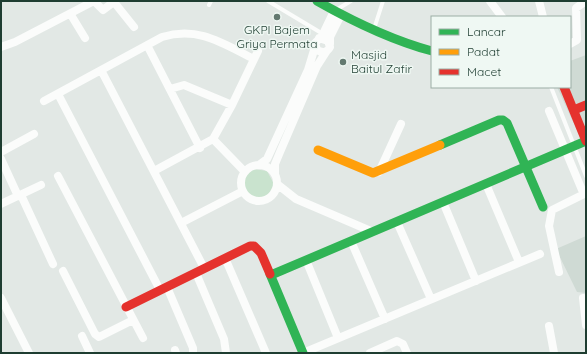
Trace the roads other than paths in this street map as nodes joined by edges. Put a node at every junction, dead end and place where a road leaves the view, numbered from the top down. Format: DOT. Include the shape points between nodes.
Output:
graph roads {
  1 [pos="94,1"];
  2 [pos="268,1"];
  3 [pos="317,1"];
  4 [pos="351,1"];
  5 [pos="382,1"];
  6 [pos="490,1"];
  7 [pos="539,1"];
  8 [pos="586,1"];
  9 [pos="114,2"];
  10 [pos="71,15"];
  11 [pos="337,15"];
  12 [pos="501,16"];
  13 [pos="543,16"];
  14 [pos="134,27"];
  15 [pos="373,30"];
  16 [pos="327,37"];
  17 [pos="84,38"];
  18 [pos="571,43"];
  19 [pos="147,45"];
  20 [pos="1,46"];
  21 [pos="315,46"];
  22 [pos="258,51"];
  23 [pos="431,51"];
  24 [pos="254,59"];
  25 [pos="101,70"];
  26 [pos="551,88"];
  27 [pos="564,88"];
  28 [pos="170,89"];
  29 [pos="58,94"];
  30 [pos="44,101"];
  31 [pos="586,104"];
  32 [pos="232,105"];
  33 [pos="549,110"];
  34 [pos="574,110"];
  35 [pos="401,124"];
  36 [pos="34,134"];
  37 [pos="213,139"];
  38 [pos="579,144"];
  39 [pos="200,148"];
  40 [pos="272,149"];
  41 [pos="318,150"];
  42 [pos="1,152"];
  43 [pos="280,152"];
  44 [pos="1,159"];
  45 [pos="259,165"];
  46 [pos="526,167"];
  47 [pos="154,171"];
  48 [pos="245,172"];
  49 [pos="379,172"];
  50 [pos="275,174"];
  51 [pos="58,176"];
  52 [pos="586,176"];
  53 [pos="278,184"];
  54 [pos="486,184"];
  55 [pos="41,185"];
  56 [pos="243,191"];
  57 [pos="584,191"];
  58 [pos="20,196"];
  59 [pos="272,196"];
  60 [pos="296,199"];
  61 [pos="443,202"];
  62 [pos="1,204"];
  63 [pos="542,207"];
  64 [pos="397,222"];
  65 [pos="181,223"];
  66 [pos="372,232"];
  67 [pos="351,241"];
  68 [pos="540,254"];
  69 [pos="225,258"];
  70 [pos="306,260"];
  71 [pos="519,262"];
  72 [pos="53,264"];
  73 [pos="200,270"];
  74 [pos="63,271"];
  75 [pos="559,272"];
  76 [pos="271,275"];
  77 [pos="476,281"];
  78 [pos="164,288"];
  79 [pos="1,298"];
  80 [pos="583,298"];
  81 [pos="431,299"];
  82 [pos="126,307"];
  83 [pos="385,319"];
  84 [pos="133,320"];
  85 [pos="586,325"];
  86 [pos="549,326"];
  87 [pos="82,336"];
  88 [pos="143,338"];
  89 [pos="338,338"];
  90 [pos="226,350"];
  91 [pos="381,351"];
  92 [pos="29,353"];
  93 [pos="90,353"];
  94 [pos="192,353"];
  95 [pos="266,353"];
  96 [pos="303,353"];
  97 [pos="370,353"];
  98 [pos="407,353"];
  99 [pos="554,353"];
  1 -- 9 [label="street" via="103,10"];
  1 -- 10 [label="street"];
  2 -- 16 [label="lane"];
  3 -- 11 [label="street"];
  4 -- 11 [label="lane"];
  5 -- 15 [label="lane"];
  6 -- 12 [label="street"];
  7 -- 13 [label="street"];
  8 -- 18 [label="street" via="576,8 577,40"];
  9 -- 14 [label="street"];
  10 -- 17 [label="street"];
  10 -- 20 [label="street" via="15,42"];
  11 -- 15 [label="street"];
  11 -- 16 [label="street"];
  15 -- 23 [label="street"];
  16 -- 21 [label="street" via="315,43"];
  16 -- 21 [label="street" via="319,52"];
  16 -- 43 [label="street" via="318,66"];
  19 -- 24 [label="street" via="176,33 192,33 208,37"];
  19 -- 25 [label="street"];
  19 -- 28 [label="street"];
  21 -- 40 [label="street" via="308,70"];
  22 -- 24 [label="street"];
  24 -- 32 [label="street"];
  25 -- 29 [label="street"];
  25 -- 47 [label="street"];
  26 -- 38 [label="lane"];
  27 -- 34 [label="street"];
  28 -- 32 [label="street" via="184,85"];
  28 -- 39 [label="street"];
  29 -- 30 [label="street"];
  29 -- 78 [label="street"];
  31 -- 34 [label="street"];
  32 -- 37 [label="street"];
  33 -- 38 [label="street"];
  34 -- 38 [label="street"];
  35 -- 49 [label="street"];
  36 -- 42 [label="street"];
  37 -- 39 [label="street"];
  37 -- 48 [label="street"];
  38 -- 46 [label="street"];
  38 -- 52 [label="lane"];
  38 -- 57 [label="street"];
  39 -- 47 [label="street"];
  40 -- 43 [label="street"];
  40 -- 45 [label="street" via="267,159"];
  41 -- 49 [label="street" via="366,171"];
  43 -- 50 [label="street" via="275,164"];
  44 -- 58 [label="street"];
  45 -- 48 [label="street"];
  45 -- 50 [label="street" via="268,167"];
  46 -- 49 [label="street" via="507,123 499,120"];
  46 -- 54 [label="street"];
  46 -- 63 [label="street"];
  47 -- 65 [label="street"];
  48 -- 56 [label="street" via="242,179"];
  50 -- 53 [label="street"];
  51 -- 82 [label="street"];
  53 -- 59 [label="street"];
  53 -- 60 [label="street"];
  54 -- 61 [label="street"];
  54 -- 71 [label="street"];
  55 -- 58 [label="street"];
  56 -- 59 [label="street" via="248,198 256,201"];
  56 -- 65 [label="street"];
  57 -- 75 [label="street" via="552,210 549,226"];
  58 -- 62 [label="street"];
  58 -- 72 [label="street"];
  59 -- 60 [label="street"];
  60 -- 66 [label="street"];
  61 -- 64 [label="street"];
  61 -- 77 [label="street"];
  64 -- 66 [label="street"];
  64 -- 81 [label="street"];
  65 -- 73 [label="street"];
  66 -- 67 [label="street"];
  67 -- 70 [label="street"];
  67 -- 83 [label="street"];
  68 -- 71 [label="street"];
  69 -- 73 [label="street"];
  69 -- 76 [label="street" via="254,246 261,253"];
  69 -- 95 [label="street"];
  70 -- 76 [label="street"];
  70 -- 89 [label="street"];
  71 -- 77 [label="street"];
  73 -- 78 [label="street"];
  73 -- 90 [label="street"];
  74 -- 84 [label="street" via="95,334 99,337"];
  76 -- 96 [label="street"];
  77 -- 81 [label="street"];
  78 -- 82 [label="street"];
  78 -- 94 [label="street" via="193,348"];
  79 -- 92 [label="street"];
  80 -- 85 [label="street"];
  81 -- 83 [label="street"];
  82 -- 84 [label="street"];
  83 -- 89 [label="street"];
  84 -- 88 [label="street"];
  86 -- 99 [label="street"];
  87 -- 93 [label="street"];
  89 -- 96 [label="street"];
  91 -- 97 [label="street"];
  91 -- 98 [label="street" via="397,341"];
}
